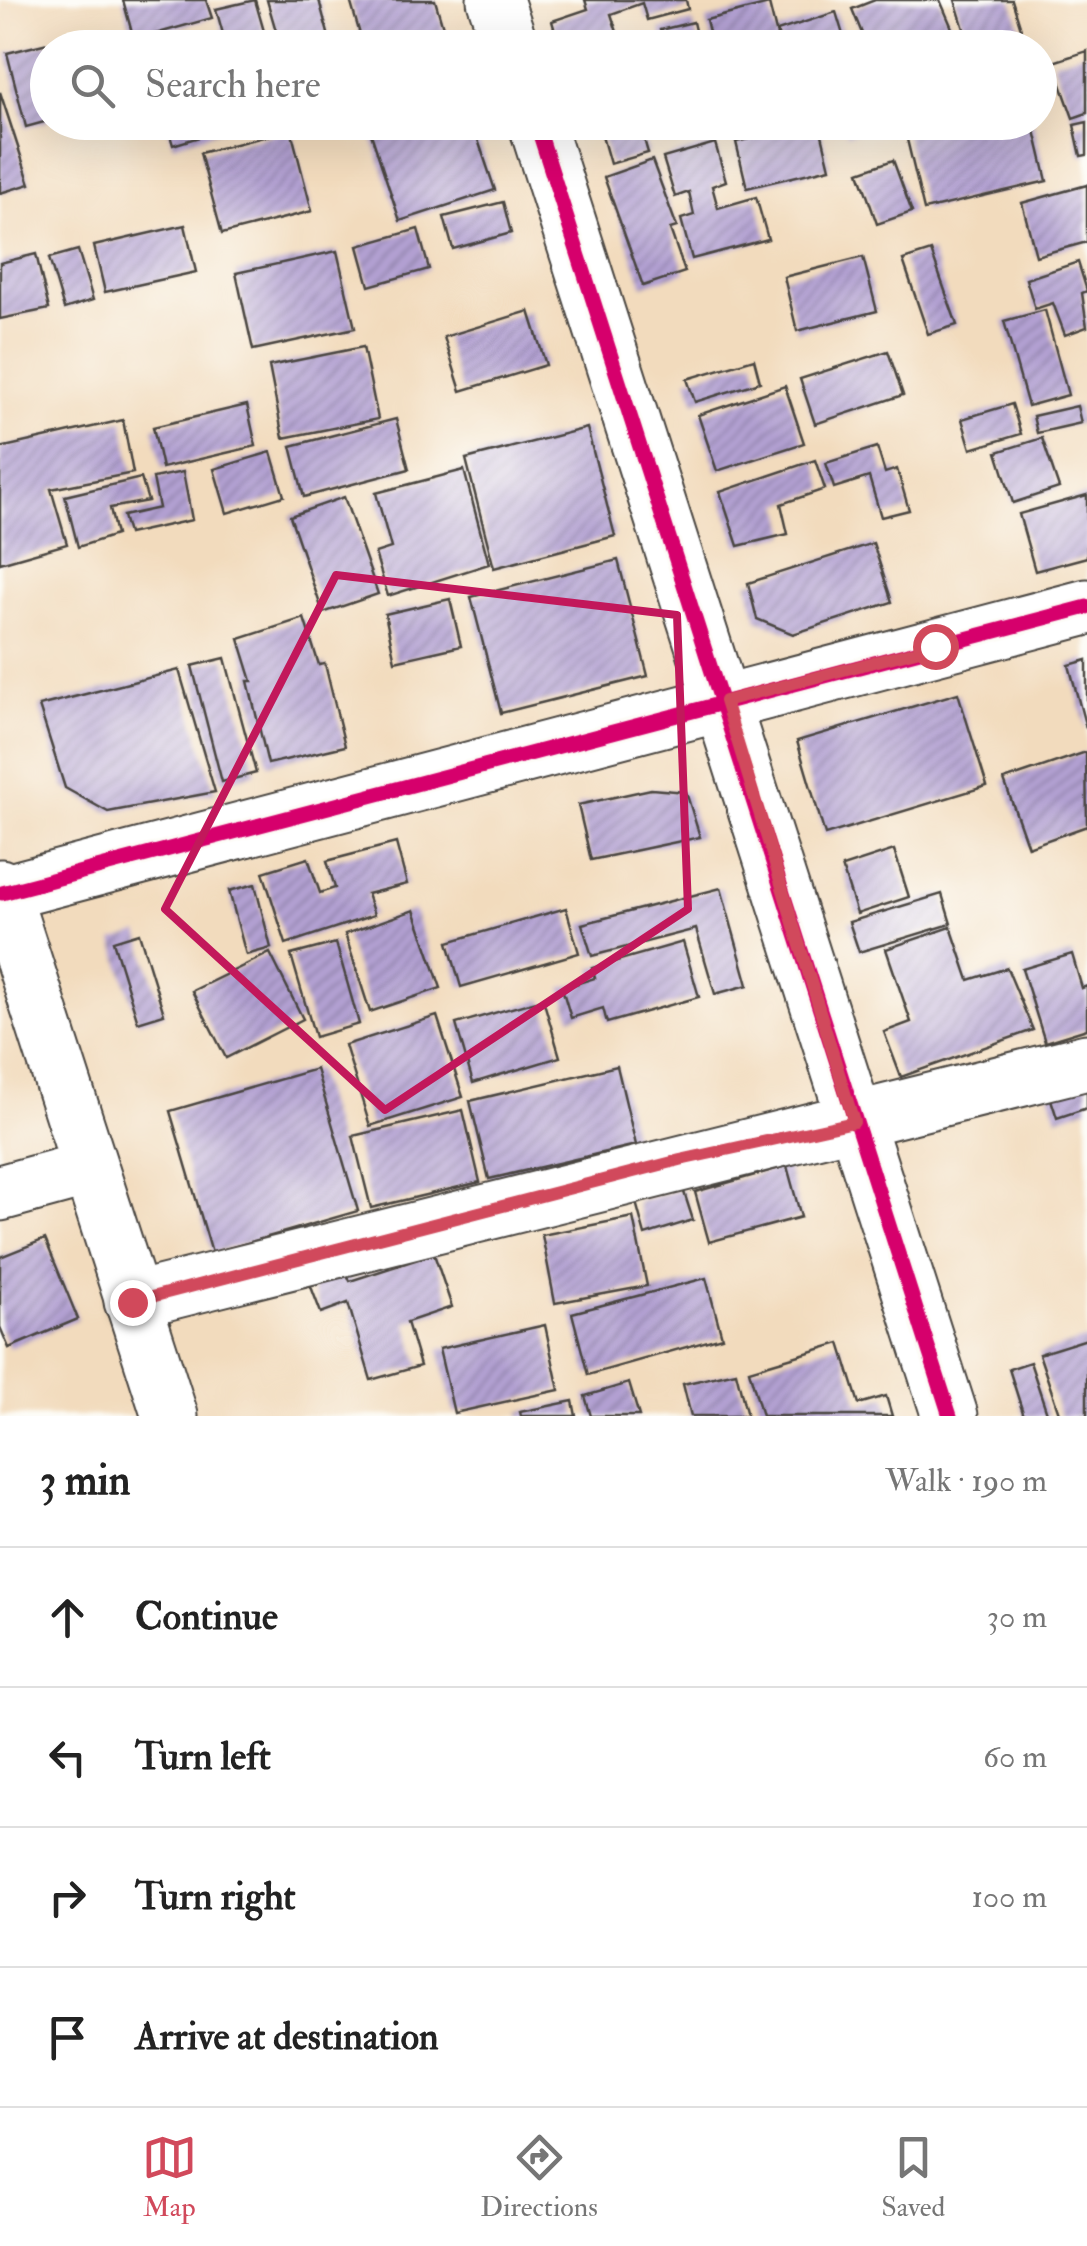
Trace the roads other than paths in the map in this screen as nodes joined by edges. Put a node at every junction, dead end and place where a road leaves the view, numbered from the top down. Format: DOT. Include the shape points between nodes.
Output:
graph roads {
  1 [pos="495,0"];
  2 [pos="505,30"];
  3 [pos="542,140"];
  4 [pos="1087,607"];
  5 [pos="725,701"];
  6 [pos="1,890"];
  7 [pos="1087,1062"];
  8 [pos="854,1122"];
  9 [pos="88,1169"];
  10 [pos="0,1193"];
  11 [pos="132,1302"];
  12 [pos="170,1416"];
  13 [pos="950,1416"];
  1 -- 2 [label="street"];
  3 -- 5 [label="street"];
  4 -- 5 [label="street"];
  5 -- 6 [label="street"];
  5 -- 8 [label="street"];
  6 -- 9 [label="street"];
  7 -- 8 [label="street"];
  8 -- 11 [label="street"];
  8 -- 13 [label="street"];
  9 -- 10 [label="street"];
  9 -- 11 [label="street"];
  11 -- 12 [label="street"];
}
